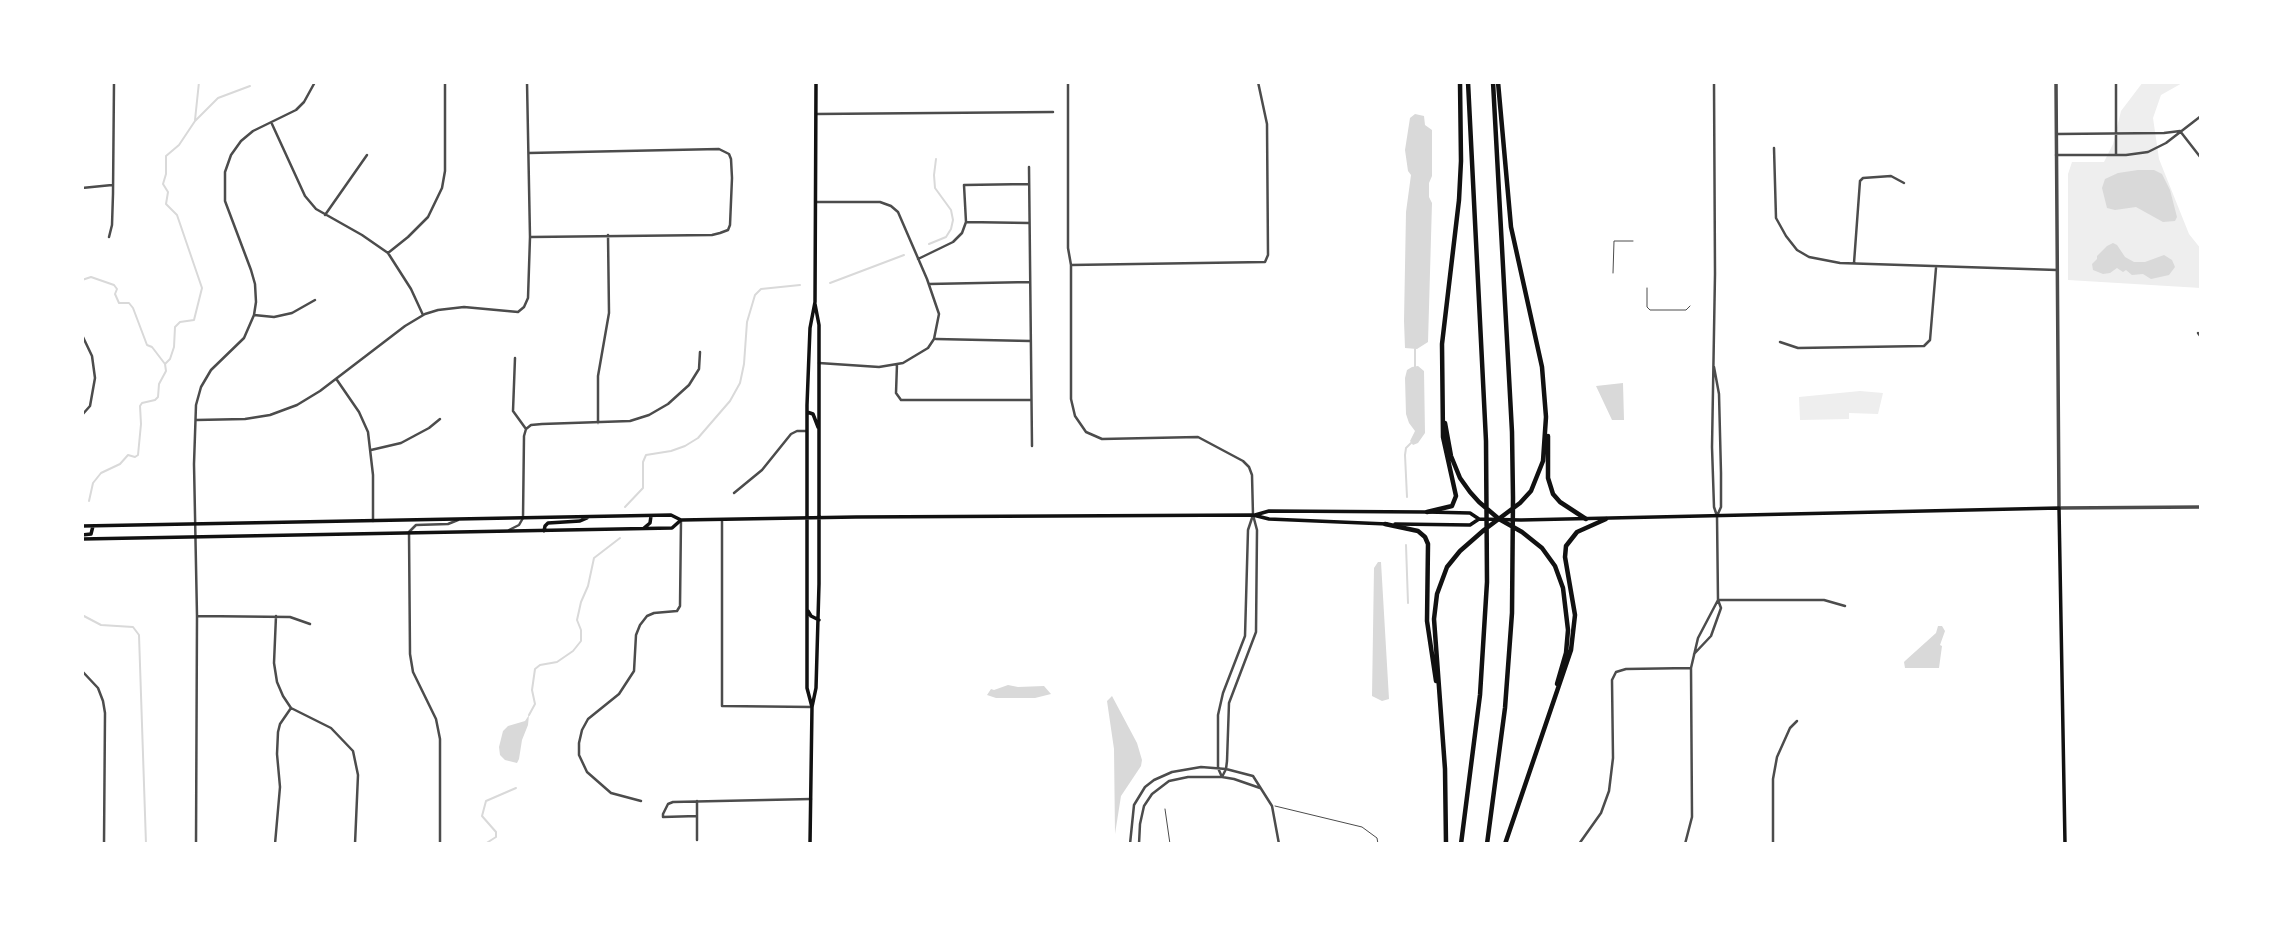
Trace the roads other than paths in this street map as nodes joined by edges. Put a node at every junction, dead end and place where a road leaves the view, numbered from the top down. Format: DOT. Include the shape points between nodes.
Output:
graph roads {
  1 [pos="114,82"];
  2 [pos="315,82"];
  3 [pos="445,82"];
  4 [pos="527,82"];
  5 [pos="816,82"];
  6 [pos="1068,82"];
  7 [pos="1258,82"];
  8 [pos="1460,82"];
  9 [pos="1468,82"];
  10 [pos="1493,82"];
  11 [pos="1498,82"];
  12 [pos="1714,82"];
  13 [pos="2056,82"];
  14 [pos="2116,82"];
  15 [pos="1053,112"];
  16 [pos="816,114"];
  17 [pos="2201,116"];
  18 [pos="272,123"];
  19 [pos="2180,131"];
  20 [pos="2056,134"];
  21 [pos="2116,134"];
  22 [pos="1774,148"];
  23 [pos="528,153"];
  24 [pos="367,155"];
  25 [pos="2056,155"];
  26 [pos="2116,155"];
  27 [pos="2201,158"];
  28 [pos="1029,167"];
  29 [pos="1904,183"];
  30 [pos="1029,184"];
  31 [pos="113,185"];
  32 [pos="82,188"];
  33 [pos="816,202"];
  34 [pos="325,215"];
  35 [pos="966,222"];
  36 [pos="1030,223"];
  37 [pos="608,235"];
  38 [pos="109,237"];
  39 [pos="530,237"];
  40 [pos="1633,242"];
  41 [pos="388,253"];
  42 [pos="918,259"];
  43 [pos="1854,263"];
  44 [pos="1071,265"];
  45 [pos="1936,268"];
  46 [pos="2057,271"];
  47 [pos="1613,273"];
  48 [pos="1030,282"];
  49 [pos="929,284"];
  50 [pos="1647,288"];
  51 [pos="315,300"];
  52 [pos="815,302"];
  53 [pos="1690,306"];
  54 [pos="254,315"];
  55 [pos="423,315"];
  56 [pos="2198,333"];
  57 [pos="82,335"];
  58 [pos="2201,337"];
  59 [pos="934,339"];
  60 [pos="1030,341"];
  61 [pos="1780,342"];
  62 [pos="700,352"];
  63 [pos="515,358"];
  64 [pos="819,363"];
  65 [pos="897,364"];
  66 [pos="1714,364"];
  67 [pos="337,379"];
  68 [pos="1031,400"];
  69 [pos="1442,402"];
  70 [pos="807,412"];
  71 [pos="82,415"];
  72 [pos="1546,417"];
  73 [pos="440,419"];
  74 [pos="195,420"];
  75 [pos="598,423"];
  76 [pos="526,429"];
  77 [pos="807,430"];
  78 [pos="820,432"];
  79 [pos="1032,446"];
  80 [pos="371,450"];
  81 [pos="734,494"];
  82 [pos="2201,507"];
  83 [pos="2059,508"];
  84 [pos="1427,512"];
  85 [pos="1253,515"];
  86 [pos="650,516"];
  87 [pos="1717,516"];
  88 [pos="589,517"];
  89 [pos="807,517"];
  90 [pos="820,517"];
  91 [pos="523,518"];
  92 [pos="722,519"];
  93 [pos="1479,519"];
  94 [pos="1499,519"];
  95 [pos="1586,519"];
  96 [pos="1606,519"];
  97 [pos="458,520"];
  98 [pos="681,520"];
  99 [pos="373,521"];
  100 [pos="194,524"];
  101 [pos="1385,524"];
  102 [pos="93,526"];
  103 [pos="82,527"];
  104 [pos="642,529"];
  105 [pos="507,531"];
  106 [pos="544,531"];
  107 [pos="409,534"];
  108 [pos="82,537"];
  109 [pos="194,537"];
  110 [pos="1718,600"];
  111 [pos="1845,606"];
  112 [pos="807,609"];
  113 [pos="197,616"];
  114 [pos="275,617"];
  115 [pos="819,620"];
  116 [pos="310,624"];
  117 [pos="1694,654"];
  118 [pos="1691,668"];
  119 [pos="82,671"];
  120 [pos="1440,706"];
  121 [pos="1552,706"];
  122 [pos="812,707"];
  123 [pos="291,708"];
  124 [pos="1797,721"];
  125 [pos="1218,768"];
  126 [pos="1226,769"];
  127 [pos="1222,777"];
  128 [pos="1261,788"];
  129 [pos="811,799"];
  130 [pos="641,801"];
  131 [pos="697,801"];
  132 [pos="1272,806"];
  133 [pos="1165,809"];
  134 [pos="697,816"];
  135 [pos="697,840"];
  136 [pos="104,844"];
  137 [pos="196,844"];
  138 [pos="275,844"];
  139 [pos="355,844"];
  140 [pos="440,844"];
  141 [pos="810,844"];
  142 [pos="1130,844"];
  143 [pos="1139,844"];
  144 [pos="1170,844"];
  145 [pos="1279,844"];
  146 [pos="1378,844"];
  147 [pos="1446,844"];
  148 [pos="1461,844"];
  149 [pos="1487,844"];
  150 [pos="1505,844"];
  151 [pos="1579,844"];
  152 [pos="1685,844"];
  153 [pos="1773,844"];
  154 [pos="2065,844"];
  1 -- 31 [label="street"];
  2 -- 18 [label="street" via="296,110"];
  3 -- 41 [label="street" via="442,188 429,217"];
  4 -- 23 [label="street"];
  5 -- 16 [label="main road"];
  6 -- 44 [label="street"];
  7 -- 44 [label="street" via="1267,124 1265,262"];
  8 -- 69 [label="highway" via="1461,169 1441,344"];
  9 -- 148 [label="highway" via="1487,541 1480,695"];
  10 -- 149 [label="highway" via="1512,432 1513,541 1505,708"];
  11 -- 72 [label="highway" via="1511,227 1542,367"];
  12 -- 66 [label="street"];
  13 -- 20 [label="street"];
  14 -- 21 [label="street"];
  15 -- 16 [label="street"];
  16 -- 33 [label="main road"];
  17 -- 19 [label="street"];
  18 -- 34 [label="street" via="305,196"];
  18 -- 54 [label="street" via="241,141 227,163 224,182 225,201 255,285"];
  19 -- 21 [label="street"];
  19 -- 26 [label="street" via="2148,152"];
  19 -- 27 [label="street"];
  20 -- 21 [label="street"];
  20 -- 25 [label="street"];
  21 -- 26 [label="street"];
  22 -- 43 [label="street" via="1776,218 1786,236 1809,257"];
  23 -- 37 [label="street" via="729,154 732,191 727,230 712,235"];
  23 -- 39 [label="street"];
  24 -- 34 [label="street"];
  25 -- 26 [label="street"];
  25 -- 46 [label="street"];
  28 -- 30 [label="street"];
  29 -- 43 [label="street" via="1891,176 1860,181"];
  30 -- 35 [label="street" via="964,185"];
  30 -- 36 [label="street"];
  31 -- 32 [label="street"];
  31 -- 38 [label="street"];
  33 -- 42 [label="street" via="891,206 898,212"];
  33 -- 52 [label="main road"];
  34 -- 41 [label="street"];
  35 -- 36 [label="street"];
  35 -- 42 [label="street" via="953,242"];
  36 -- 48 [label="street"];
  37 -- 39 [label="street"];
  37 -- 75 [label="street" via="609,313 598,376"];
  39 -- 55 [label="street" via="527,298 518,312 464,307"];
  40 -- 47 [label="lane" via="1614,241"];
  41 -- 55 [label="street"];
  42 -- 49 [label="street"];
  43 -- 45 [label="street"];
  44 -- 85 [label="street" via="1071,399 1079,424 1094,437 1106,439 1202,439 1249,467"];
  45 -- 46 [label="street"];
  45 -- 61 [label="street" via="1930,340 1924,346 1798,348"];
  46 -- 83 [label="street"];
  48 -- 49 [label="street"];
  48 -- 60 [label="street"];
  49 -- 59 [label="street" via="939,314"];
  50 -- 53 [label="lane" via="1650,310 1686,310"];
  51 -- 54 [label="street" via="292,313"];
  52 -- 64 [label="main road"];
  52 -- 70 [label="main road"];
  54 -- 74 [label="street" via="244,338 206,378"];
  55 -- 67 [label="street"];
  56 -- 58 [label="street"];
  57 -- 71 [label="street" via="95,378 90,406"];
  59 -- 60 [label="street"];
  59 -- 65 [label="street" via="928,348"];
  60 -- 68 [label="street"];
  62 -- 75 [label="street" via="696,376 668,404 630,421"];
  63 -- 76 [label="street" via="513,411"];
  64 -- 65 [label="street" via="879,368"];
  64 -- 78 [label="main road"];
  65 -- 68 [label="street" via="896,393 901,400"];
  66 -- 87 [label="street" via="1712,447"];
  66 -- 87 [label="street" via="1721,473"];
  67 -- 74 [label="street" via="297,405 270,415"];
  67 -- 80 [label="street" via="359,412"];
  68 -- 79 [label="street"];
  69 -- 84 [label="highway" via="1443,437 1455,501 1450,507"];
  69 -- 94 [label="highway" via="1448,444 1460,478"];
  70 -- 77 [label="main road"];
  70 -- 78 [label="main road" via="813,414"];
  72 -- 94 [label="highway" via="1545,450 1537,479 1521,503"];
  72 -- 95 [label="highway" via="1550,489 1560,502"];
  73 -- 80 [label="street" via="401,443"];
  74 -- 100 [label="street"];
  75 -- 76 [label="street" via="542,424"];
  76 -- 91 [label="street"];
  77 -- 81 [label="street" via="791,434 762,470"];
  77 -- 89 [label="main road"];
  78 -- 90 [label="main road"];
  80 -- 99 [label="street"];
  82 -- 83 [label="street"];
  83 -- 87 [label="main road"];
  83 -- 154 [label="main road"];
  84 -- 85 [label="main road" via="1269,511"];
  84 -- 93 [label="main road" via="1470,513"];
  85 -- 90 [label="main road"];
  85 -- 101 [label="main road"];
  85 -- 125 [label="street" via="1248,530 1245,636 1220,705"];
  85 -- 126 [label="street" via="1257,530 1256,632 1229,703"];
  86 -- 88 [label="main road"];
  86 -- 98 [label="main road" via="671,515"];
  86 -- 104 [label="main road" via="650,523"];
  87 -- 96 [label="main road"];
  87 -- 110 [label="street"];
  88 -- 91 [label="main road"];
  88 -- 106 [label="main road" via="548,523"];
  89 -- 90 [label="main road"];
  89 -- 92 [label="main road"];
  89 -- 112 [label="main road"];
  90 -- 115 [label="main road"];
  91 -- 97 [label="main road"];
  91 -- 105 [label="street"];
  92 -- 98 [label="main road"];
  92 -- 122 [label="street" via="722,706"];
  93 -- 94 [label="main road"];
  93 -- 101 [label="main road" via="1469,525"];
  94 -- 95 [label="main road"];
  94 -- 120 [label="highway" via="1460,551 1439,587 1434,619"];
  94 -- 121 [label="highway" via="1542,548 1563,588 1568,640"];
  95 -- 96 [label="main road"];
  96 -- 121 [label="highway" via="1577,531 1566,546 1575,625"];
  97 -- 99 [label="main road"];
  97 -- 107 [label="street" via="416,525"];
  98 -- 104 [label="main road" via="671,528"];
  98 -- 130 [label="street" via="680,606 677,611 647,616 640,625 634,671 619,695 588,719 579,743 587,772 611,793"];
  99 -- 100 [label="main road"];
  100 -- 102 [label="main road"];
  100 -- 109 [label="street"];
  101 -- 120 [label="highway" via="1418,531 1428,544 1428,629"];
  102 -- 103 [label="main road"];
  102 -- 108 [label="main road" via="91,534"];
  104 -- 106 [label="main road"];
  105 -- 106 [label="main road"];
  105 -- 107 [label="main road"];
  107 -- 109 [label="main road"];
  107 -- 140 [label="street" via="410,654 440,739"];
  108 -- 109 [label="main road"];
  109 -- 113 [label="street"];
  110 -- 111 [label="street" via="1831,600"];
  110 -- 117 [label="street"];
  110 -- 117 [label="street" via="1721,613 1715,627"];
  112 -- 115 [label="main road"];
  112 -- 122 [label="main road" via="807,688"];
  113 -- 114 [label="street"];
  113 -- 137 [label="street"];
  114 -- 116 [label="street"];
  114 -- 123 [label="street" via="277,682"];
  115 -- 122 [label="main road"];
  117 -- 118 [label="street"];
  118 -- 151 [label="street" via="1616,672 1612,680 1609,792 1601,813"];
  118 -- 152 [label="street" via="1692,817"];
  119 -- 136 [label="street" via="97,688 106,713"];
  120 -- 147 [label="highway"];
  121 -- 150 [label="highway"];
  122 -- 129 [label="main road"];
  123 -- 138 [label="street" via="278,732"];
  123 -- 139 [label="street" via="331,728 353,751 358,775"];
  124 -- 153 [label="street" via="1777,757"];
  125 -- 126 [label="street"];
  125 -- 127 [label="street"];
  125 -- 142 [label="street" via="1172,772 1145,787 1134,805"];
  126 -- 127 [label="street"];
  126 -- 128 [label="street" via="1253,776"];
  127 -- 128 [label="street"];
  127 -- 143 [label="street" via="1179,778 1160,787 1144,806"];
  128 -- 132 [label="street"];
  129 -- 131 [label="street"];
  129 -- 141 [label="main road"];
  131 -- 134 [label="street"];
  131 -- 134 [label="street" via="668,804 663,817"];
  132 -- 145 [label="street"];
  132 -- 146 [label="lane" via="1362,827"];
  133 -- 144 [label="lane"];
  134 -- 135 [label="street"];
}
